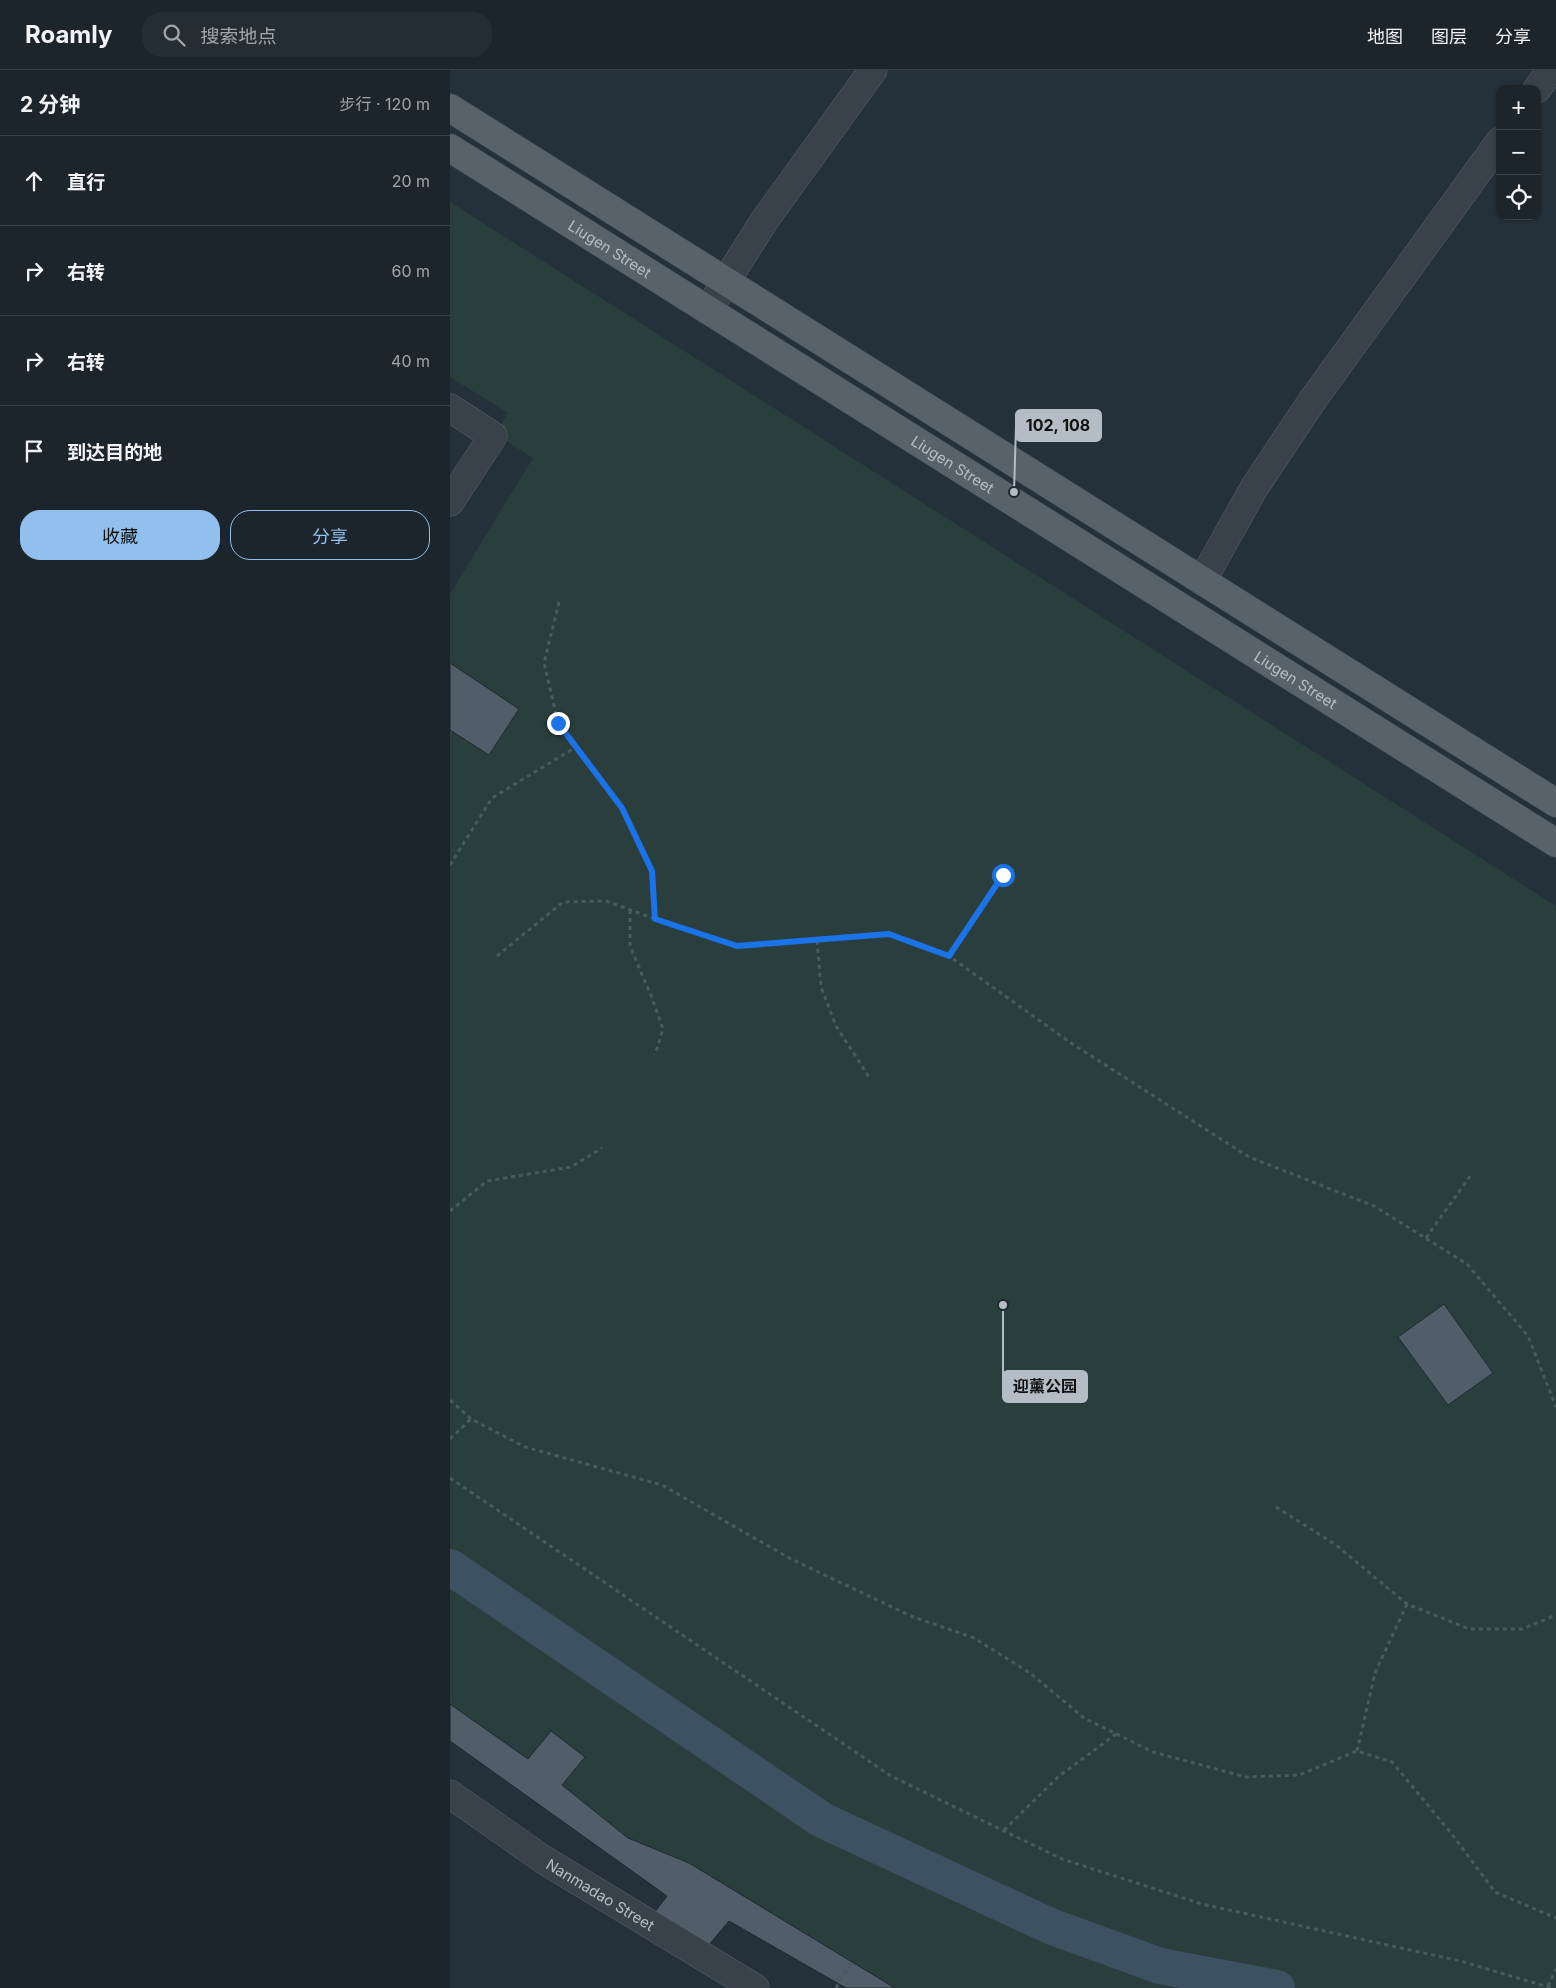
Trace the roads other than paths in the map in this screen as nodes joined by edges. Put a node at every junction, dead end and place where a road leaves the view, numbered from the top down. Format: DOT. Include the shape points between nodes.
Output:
graph roads {
  1 [pos="873,70"];
  2 [pos="1551,70"];
  3 [pos="1540,85"];
  4 [pos="450,108"];
  5 [pos="1496,147"];
  6 [pos="450,148"];
  7 [pos="726,282"];
  8 [pos="708,310"];
  9 [pos="450,408"];
  10 [pos="450,502"];
  11 [pos="1202,581"];
  12 [pos="1556,803"];
  13 [pos="1556,843"];
  14 [pos="450,1794"];
  15 [pos="755,1988"];
  1 -- 7 [label="street" via="764,221"];
  2 -- 3 [label="street"];
  4 -- 7 [label="main road"];
  5 -- 11 [label="street" via="1312,401 1254,488"];
  6 -- 8 [label="main road, Liugen Street"];
  7 -- 8 [label="street"];
  7 -- 11 [label="main road"];
  8 -- 13 [label="main road, Liugen Street"];
  9 -- 10 [label="street" via="493,436"];
  11 -- 12 [label="main road"];
  14 -- 15 [label="street, Nanmadao Street" via="544,1860"];
}
